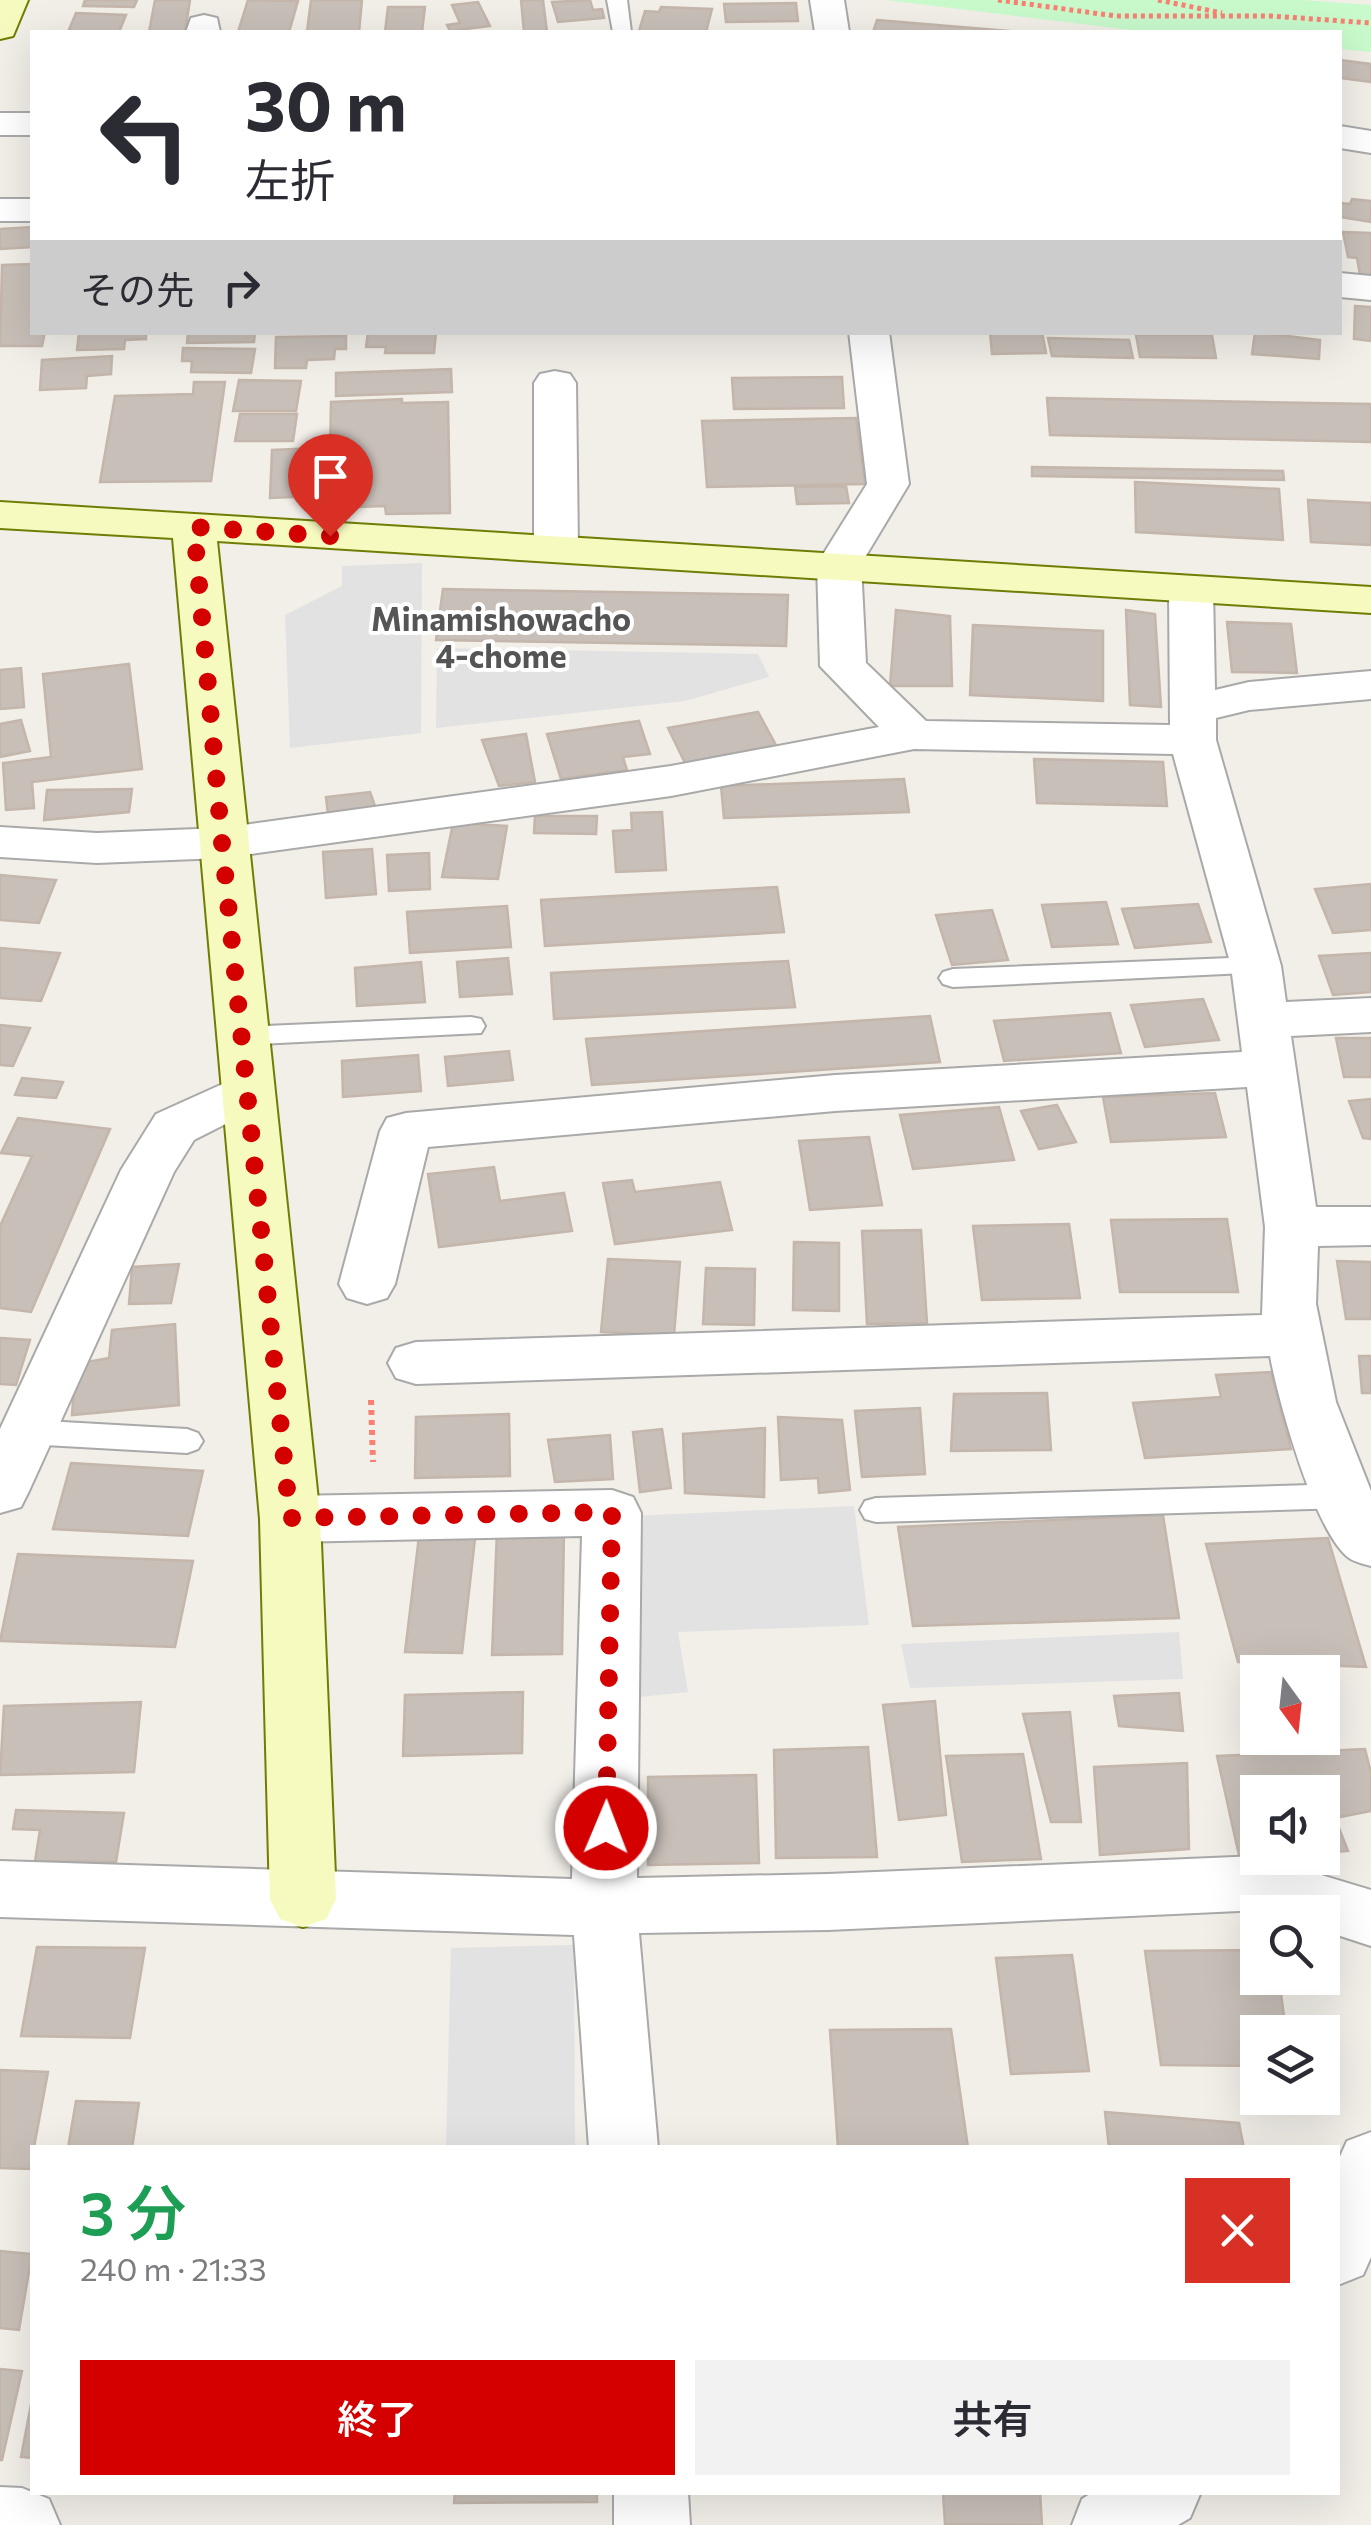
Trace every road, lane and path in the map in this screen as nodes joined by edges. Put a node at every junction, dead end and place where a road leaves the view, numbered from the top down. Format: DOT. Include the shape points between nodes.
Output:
graph roads {
  1 [pos="12,0"];
  2 [pos="616,0"];
  3 [pos="827,0"];
  4 [pos="998,0"];
  5 [pos="1158,0"];
  6 [pos="1238,16"];
  7 [pos="1371,23"];
  8 [pos="0,28"];
  9 [pos="622,30"];
  10 [pos="832,30"];
  11 [pos="0,124"];
  12 [pos="30,124"];
  13 [pos="1342,137"];
  14 [pos="1371,142"];
  15 [pos="0,210"];
  16 [pos="30,210"];
  17 [pos="1342,285"];
  18 [pos="1371,288"];
  19 [pos="869,335"];
  20 [pos="555,383"];
  21 [pos="0,515"];
  22 [pos="194,527"];
  23 [pos="556,549"];
  24 [pos="840,564"];
  25 [pos="1191,589"];
  26 [pos="1371,600"];
  27 [pos="1371,685"];
  28 [pos="1193,725"];
  29 [pos="914,735"];
  30 [pos="0,842"];
  31 [pos="222,843"];
  32 [pos="1256,966"];
  33 [pos="953,978"];
  34 [pos="1371,1014"];
  35 [pos="471,1026"];
  36 [pos="241,1036"];
  37 [pos="1267,1044"];
  38 [pos="246,1091"];
  39 [pos="1371,1226"];
  40 [pos="1292,1227"];
  41 [pos="366,1284"];
  42 [pos="1294,1335"];
  43 [pos="416,1362"];
  44 [pos="27,1432"];
  45 [pos="186,1441"];
  46 [pos="1346,1462"];
  47 [pos="0,1491"];
  48 [pos="876,1510"];
  49 [pos="290,1518"];
  50 [pos="1371,1542"];
  51 [pos="0,1889"];
  52 [pos="303,1899"];
  53 [pos="604,1906"];
  54 [pos="1371,1918"];
  55 [pos="624,2145"];
  56 [pos="1371,2163"];
  57 [pos="1340,2247"];
  58 [pos="651,2495"];
  59 [pos="1159,2495"];
  60 [pos="0,2524"];
  61 [pos="22,2525"];
  62 [pos="654,2525"];
  63 [pos="1109,2525"];
  1 -- 8 [label="street"];
  2 -- 9 [label="lane"];
  3 -- 10 [label="street"];
  4 -- 6 [label="path" via="1116,16"];
  5 -- 6 [label="path"];
  6 -- 7 [label="path"];
  11 -- 12 [label="street"];
  13 -- 14 [label="street"];
  15 -- 16 [label="street"];
  17 -- 18 [label="street"];
  19 -- 24 [label="street" via="888,484"];
  20 -- 23 [label="street"];
  21 -- 22 [label="street"];
  22 -- 23 [label="street"];
  22 -- 31 [label="street"];
  23 -- 24 [label="street"];
  24 -- 25 [label="street"];
  24 -- 29 [label="street" via="843,666"];
  25 -- 26 [label="street"];
  25 -- 28 [label="street"];
  27 -- 28 [label="street" via="1249,696"];
  28 -- 29 [label="street"];
  28 -- 32 [label="street"];
  29 -- 31 [label="street" via="671,782"];
  30 -- 31 [label="street" via="97,848"];
  31 -- 36 [label="street"];
  32 -- 33 [label="lane"];
  32 -- 37 [label="street"];
  34 -- 37 [label="street"];
  35 -- 36 [label="lane"];
  36 -- 38 [label="street"];
  37 -- 40 [label="street"];
  37 -- 41 [label="street" via="835,1094 406,1131"];
  38 -- 44 [label="street" via="175,1127 148,1170"];
  38 -- 49 [label="street"];
  39 -- 40 [label="street"];
  40 -- 42 [label="street" via="1288,1304"];
  42 -- 43 [label="street"];
  42 -- 46 [label="street" via="1307,1402"];
  44 -- 45 [label="lane"];
  44 -- 47 [label="street"];
  46 -- 48 [label="lane"];
  46 -- 50 [label="street" via="1354,1523"];
  49 -- 52 [label="street"];
  49 -- 53 [label="street" via="612,1512"];
  51 -- 52 [label="street"];
  52 -- 53 [label="street"];
  53 -- 54 [label="street" via="1261,1882"];
  53 -- 55 [label="street"];
  56 -- 57 [label="street"];
  58 -- 62 [label="street"];
  59 -- 63 [label="street"];
  60 -- 61 [label="street"];
}
